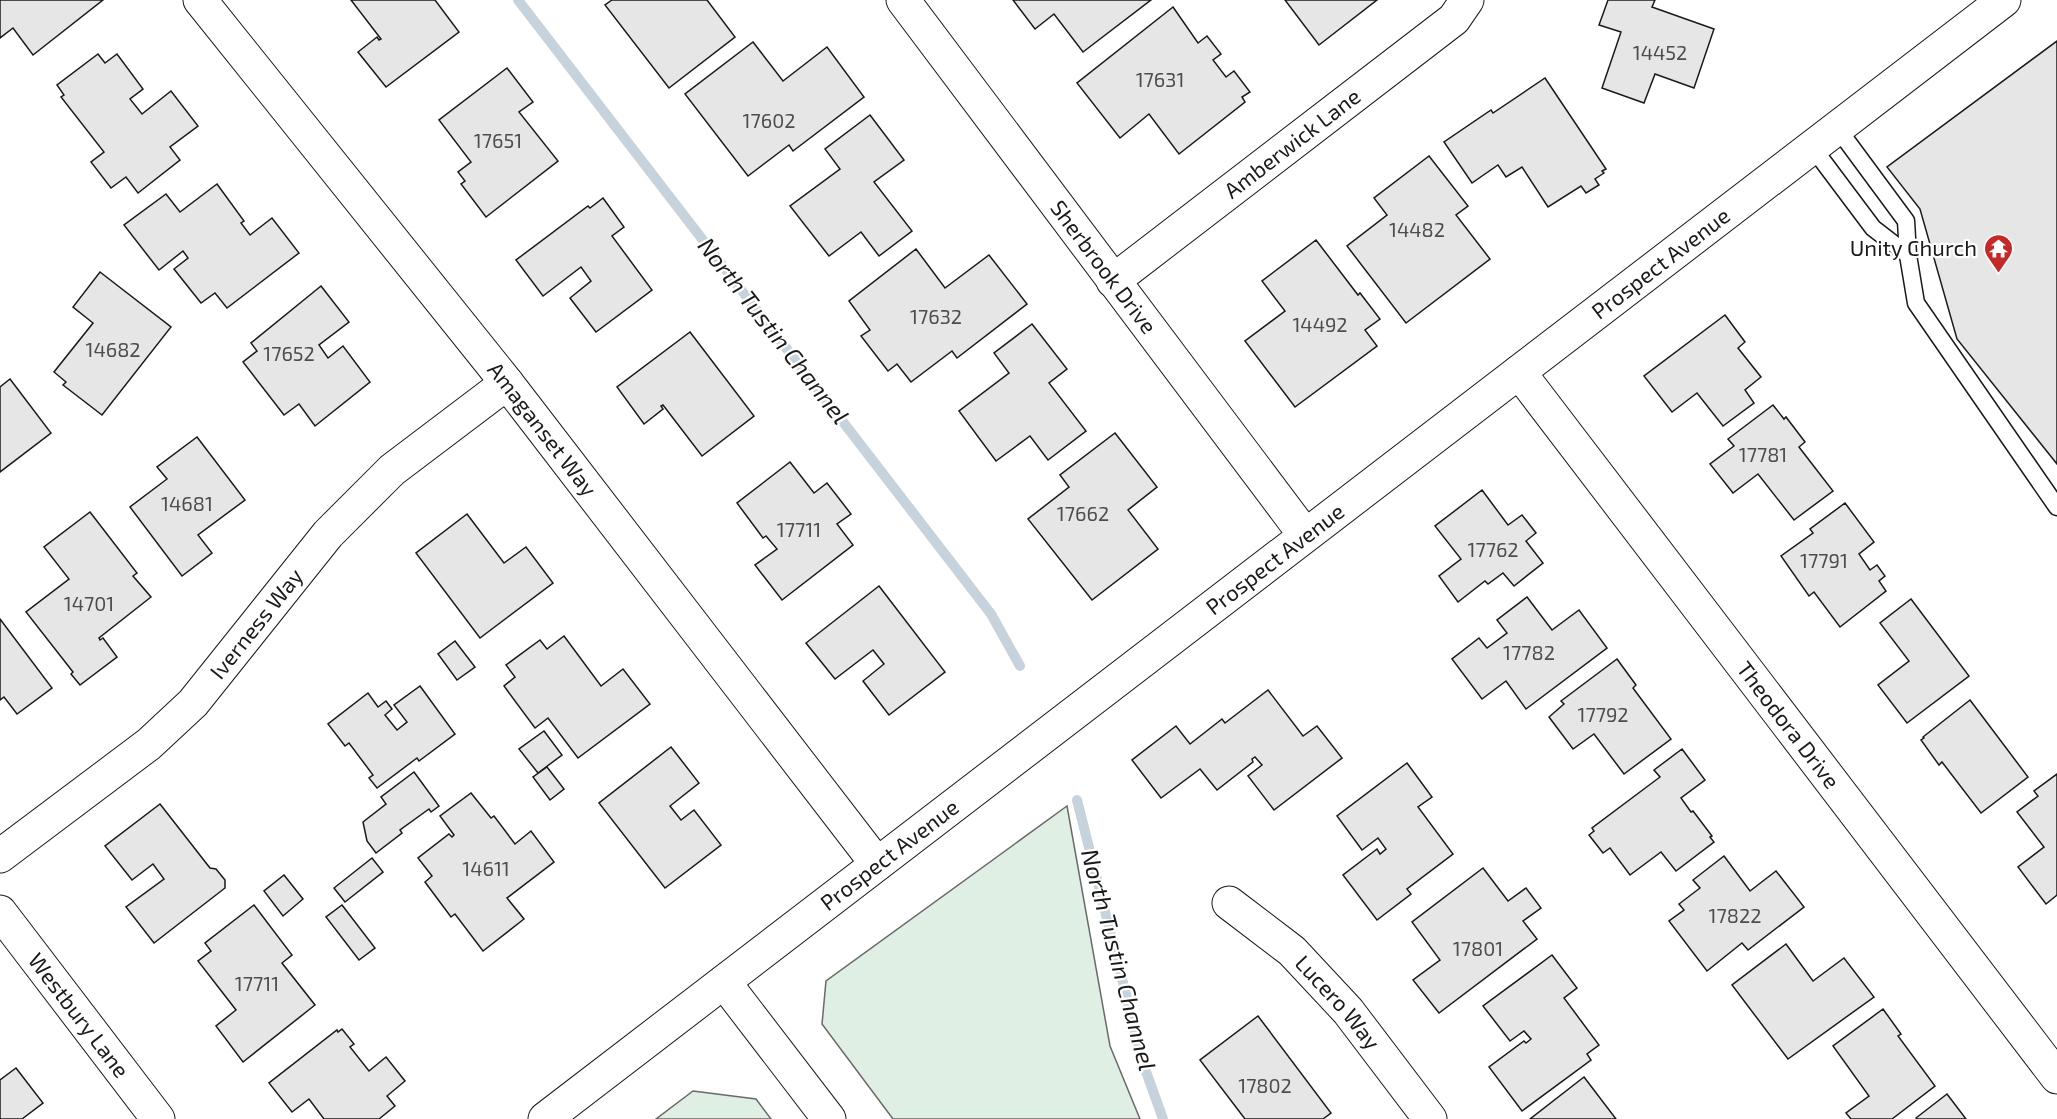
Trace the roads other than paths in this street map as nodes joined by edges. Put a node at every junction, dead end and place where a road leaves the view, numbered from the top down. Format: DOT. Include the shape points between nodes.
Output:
graph roads {
  1 [pos="200,0"];
  2 [pos="903,0"];
  3 [pos="1467,0"];
  4 [pos="2004,0"];
  5 [pos="1825,138"];
  6 [pos="1908,255"];
  7 [pos="1113,281"];
  8 [pos="1519,372"];
  9 [pos="507,383"];
  10 [pos="2057,507"];
  11 [pos="1305,536"];
  12 [pos="0,856"];
  13 [pos="877,864"];
  14 [pos="1229,903"];
  15 [pos="0,912"];
  16 [pos="724,982"];
  17 [pos="2057,1077"];
  18 [pos="158,1119"];
  19 [pos="545,1119"];
  20 [pos="829,1119"];
  21 [pos="1430,1119"];
  1 -- 9 [label="street, Amaganset Way"];
  2 -- 7 [label="street, Sherbrook Drive"];
  3 -- 7 [label="street, Amberwick Lane" via="1454,19"];
  4 -- 5 [label="street, Prospect Avenue"];
  5 -- 6 [label="lane" via="1873,228"];
  5 -- 6 [label="lane" via="1906,221"];
  5 -- 8 [label="street, Prospect Avenue"];
  6 -- 10 [label="lane" via="1916,303"];
  7 -- 11 [label="street, Sherbrook Drive"];
  8 -- 11 [label="street, Prospect Avenue"];
  8 -- 17 [label="street, Theodora Drive"];
  9 -- 12 [label="street, Iverness Way" via="392,470 328,534 193,703 149,744"];
  9 -- 13 [label="street, Amaganset Way"];
  11 -- 13 [label="street, Prospect Avenue"];
  13 -- 16 [label="street, Prospect Avenue"];
  14 -- 21 [label="street, Lucero Way" via="1300,959 1348,1011"];
  15 -- 18 [label="street, Westbury Lane"];
  16 -- 19 [label="street, Prospect Avenue"];
  16 -- 20 [label="street"];
}
